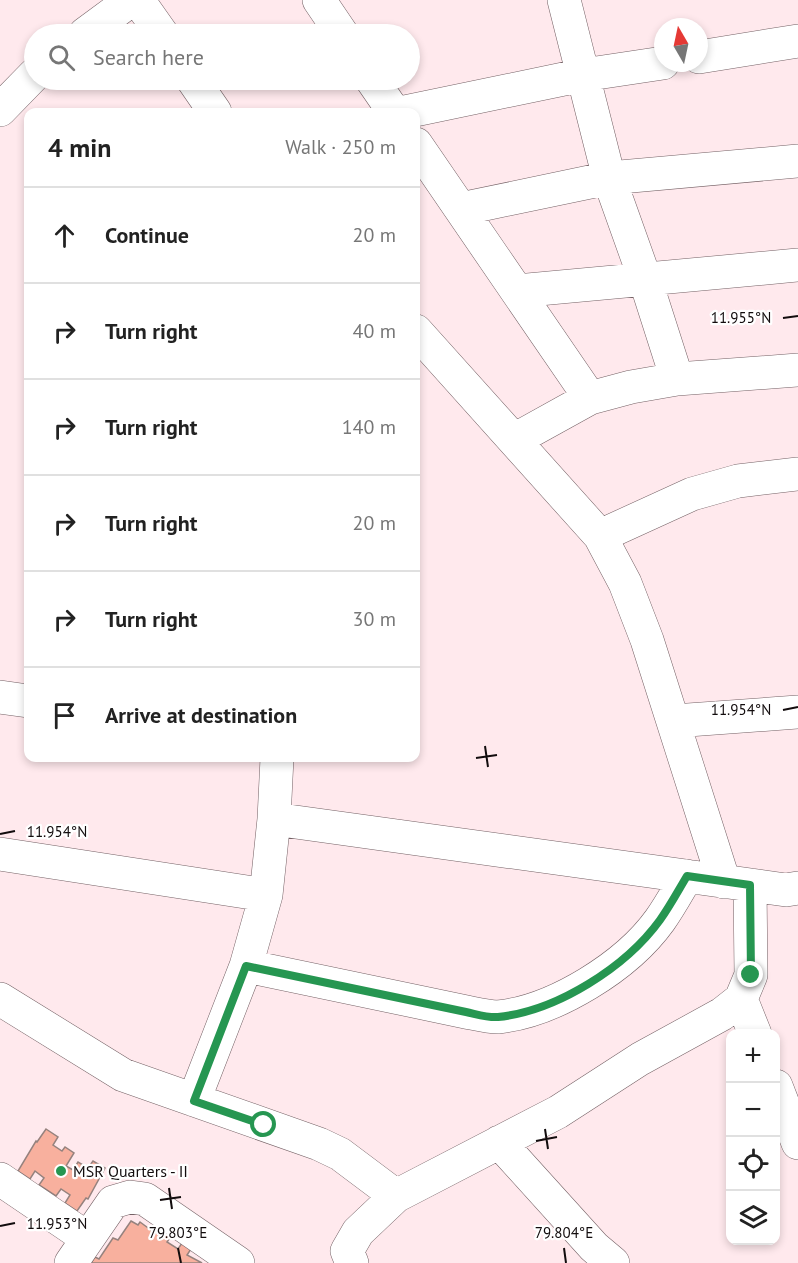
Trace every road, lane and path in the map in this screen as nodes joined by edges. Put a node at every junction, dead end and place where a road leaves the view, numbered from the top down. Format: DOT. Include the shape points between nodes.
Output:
graph roads {
  1 [pos="131,0"];
  2 [pos="138,0"];
  3 [pos="319,0"];
  4 [pos="564,0"];
  5 [pos="99,24"];
  6 [pos="155,24"];
  7 [pos="335,24"];
  8 [pos="798,41"];
  9 [pos="708,56"];
  10 [pos="654,64"];
  11 [pos="583,75"];
  12 [pos="24,85"];
  13 [pos="200,90"];
  14 [pos="379,90"];
  15 [pos="212,108"];
  16 [pos="391,108"];
  17 [pos="420,109"];
  18 [pos="0,110"];
  19 [pos="420,150"];
  20 [pos="798,162"];
  21 [pos="609,178"];
  22 [pos="460,210"];
  23 [pos="798,265"];
  24 [pos="645,279"];
  25 [pos="517,291"];
  26 [pos="420,335"];
  27 [pos="798,370"];
  28 [pos="677,379"];
  29 [pos="590,398"];
  30 [pos="514,440"];
  31 [pos="798,474"];
  32 [pos="600,536"];
  33 [pos="0,697"];
  34 [pos="24,700"];
  35 [pos="798,712"];
  36 [pos="674,721"];
  37 [pos="277,762"];
  38 [pos="274,819"];
  39 [pos="0,854"];
  40 [pos="687,876"];
  41 [pos="737,883"];
  42 [pos="798,888"];
  43 [pos="266,895"];
  44 [pos="246,966"];
  45 [pos="0,999"];
  46 [pos="741,999"];
  47 [pos="753,1029"];
  48 [pos="780,1096"];
  49 [pos="194,1101"];
  50 [pos="499,1142"];
  51 [pos="798,1143"];
  52 [pos="0,1179"];
  53 [pos="396,1196"];
  54 [pos="79,1251"];
  55 [pos="350,1257"];
  56 [pos="594,1258"];
  57 [pos="238,1263"];
  1 -- 5 [label="street"];
  2 -- 6 [label="street"];
  3 -- 7 [label="street"];
  4 -- 11 [label="street"];
  8 -- 9 [label="street"];
  10 -- 11 [label="street"];
  11 -- 17 [label="street"];
  11 -- 21 [label="street"];
  12 -- 18 [label="street"];
  13 -- 15 [label="street"];
  14 -- 16 [label="street"];
  19 -- 22 [label="street"];
  20 -- 21 [label="street"];
  21 -- 22 [label="street"];
  21 -- 24 [label="street"];
  22 -- 25 [label="street"];
  23 -- 24 [label="street"];
  24 -- 25 [label="street"];
  24 -- 28 [label="street"];
  25 -- 29 [label="street"];
  26 -- 30 [label="street"];
  27 -- 28 [label="street"];
  28 -- 29 [label="street"];
  29 -- 30 [label="street"];
  30 -- 32 [label="street"];
  31 -- 32 [label="street" via="738,481 692,495"];
  32 -- 36 [label="street" via="625,583"];
  33 -- 34 [label="street"];
  35 -- 36 [label="street"];
  36 -- 41 [label="street"];
  37 -- 38 [label="street"];
  38 -- 40 [label="street"];
  38 -- 43 [label="street"];
  39 -- 43 [label="street"];
  40 -- 41 [label="street"];
  40 -- 44 [label="street" via="660,920 621,961 562,999 517,1013 496,1017 466,1012"];
  41 -- 42 [label="street"];
  41 -- 46 [label="street" via="751,975"];
  43 -- 44 [label="street"];
  44 -- 49 [label="street"];
  45 -- 49 [label="street" via="123,1075"];
  46 -- 47 [label="street"];
  46 -- 50 [label="street" via="558,1112"];
  48 -- 51 [label="street"];
  49 -- 53 [label="street" via="319,1144 340,1154"];
  50 -- 53 [label="street"];
  50 -- 56 [label="street"];
  52 -- 54 [label="street"];
  53 -- 55 [label="street" via="358,1232"];
  54 -- 57 [label="street" via="113,1202 137,1197"];
}
